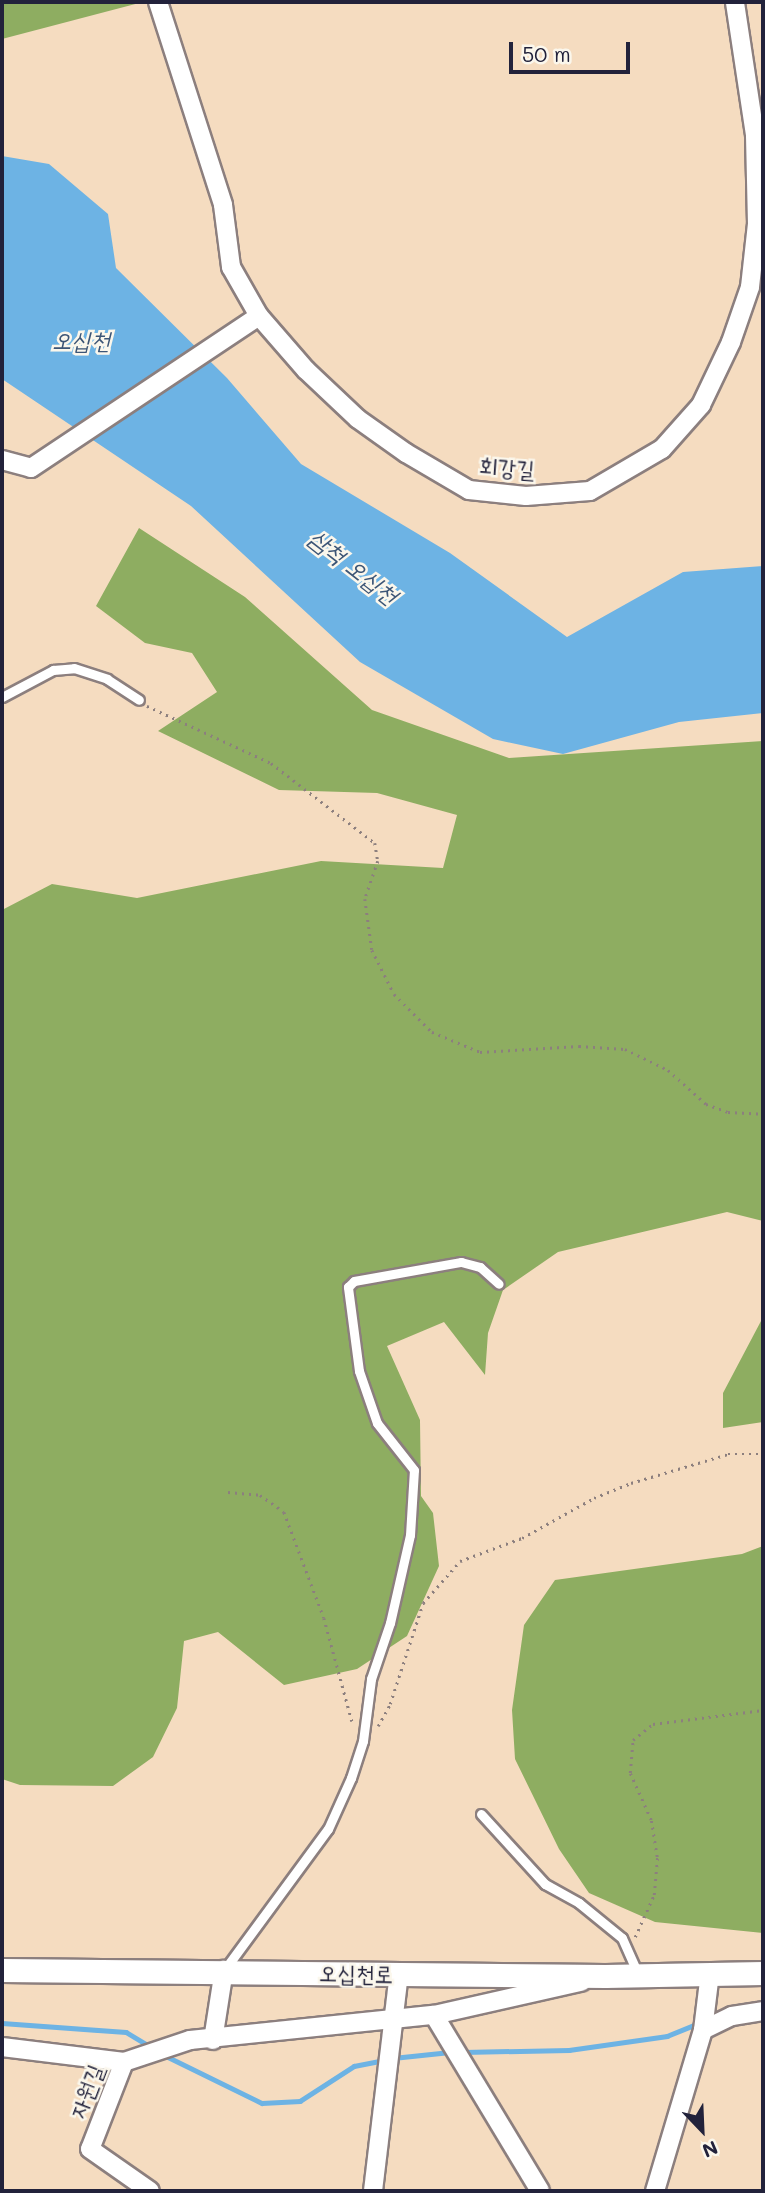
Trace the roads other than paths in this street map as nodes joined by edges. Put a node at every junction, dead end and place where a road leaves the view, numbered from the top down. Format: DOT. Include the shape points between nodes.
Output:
graph roads {
  1 [pos="158,2"];
  2 [pos="735,2"];
  3 [pos="259,316"];
  4 [pos="2,460"];
  5 [pos="2,697"];
  6 [pos="139,700"];
  7 [pos="499,1284"];
  8 [pos="481,1814"];
  9 [pos="2,1970"];
  10 [pos="224,1970"];
  11 [pos="398,1973"];
  12 [pos="710,1973"];
  13 [pos="763,1973"];
  14 [pos="605,1976"];
  15 [pos="639,1976"];
  16 [pos="763,2011"];
  17 [pos="434,2015"];
  18 [pos="393,2020"];
  19 [pos="704,2022"];
  20 [pos="213,2040"];
  21 [pos="2,2047"];
  22 [pos="124,2062"];
  23 [pos="150,2191"];
  24 [pos="373,2191"];
  25 [pos="540,2191"];
  26 [pos="655,2191"];
  1 -- 3 [label="street, 회강길" via="223,205 231,267"];
  2 -- 3 [label="street, 회강길" via="755,135 757,224 750,287 701,405 662,449 624,475 590,491 526,496 469,490 358,419 306,370"];
  3 -- 4 [label="street" via="31,468"];
  5 -- 6 [label="lane" via="53,670 74,667"];
  7 -- 10 [label="lane" via="480,1267 461,1262 354,1281 348,1287 359,1371 377,1423 414,1470 410,1535 372,1679 363,1741 328,1829"];
  8 -- 15 [label="lane" via="545,1884 579,1903 622,1938"];
  9 -- 10 [label="street, 오십천로"];
  10 -- 11 [label="street, 오십천로"];
  10 -- 20 [label="street"];
  11 -- 14 [label="street, 오십천로"];
  11 -- 18 [label="street"];
  12 -- 13 [label="street, 오십천로"];
  12 -- 15 [label="street, 오십천로"];
  12 -- 19 [label="street"];
  14 -- 15 [label="street, 오십천로"];
  14 -- 17 [label="street"];
  16 -- 19 [label="street"];
  17 -- 18 [label="street"];
  17 -- 25 [label="street"];
  18 -- 20 [label="street"];
  18 -- 24 [label="street"];
  19 -- 26 [label="street"];
  20 -- 22 [label="street" via="190,2040"];
  21 -- 22 [label="street"];
  22 -- 23 [label="street, 자원길" via="90,2149"];
}
